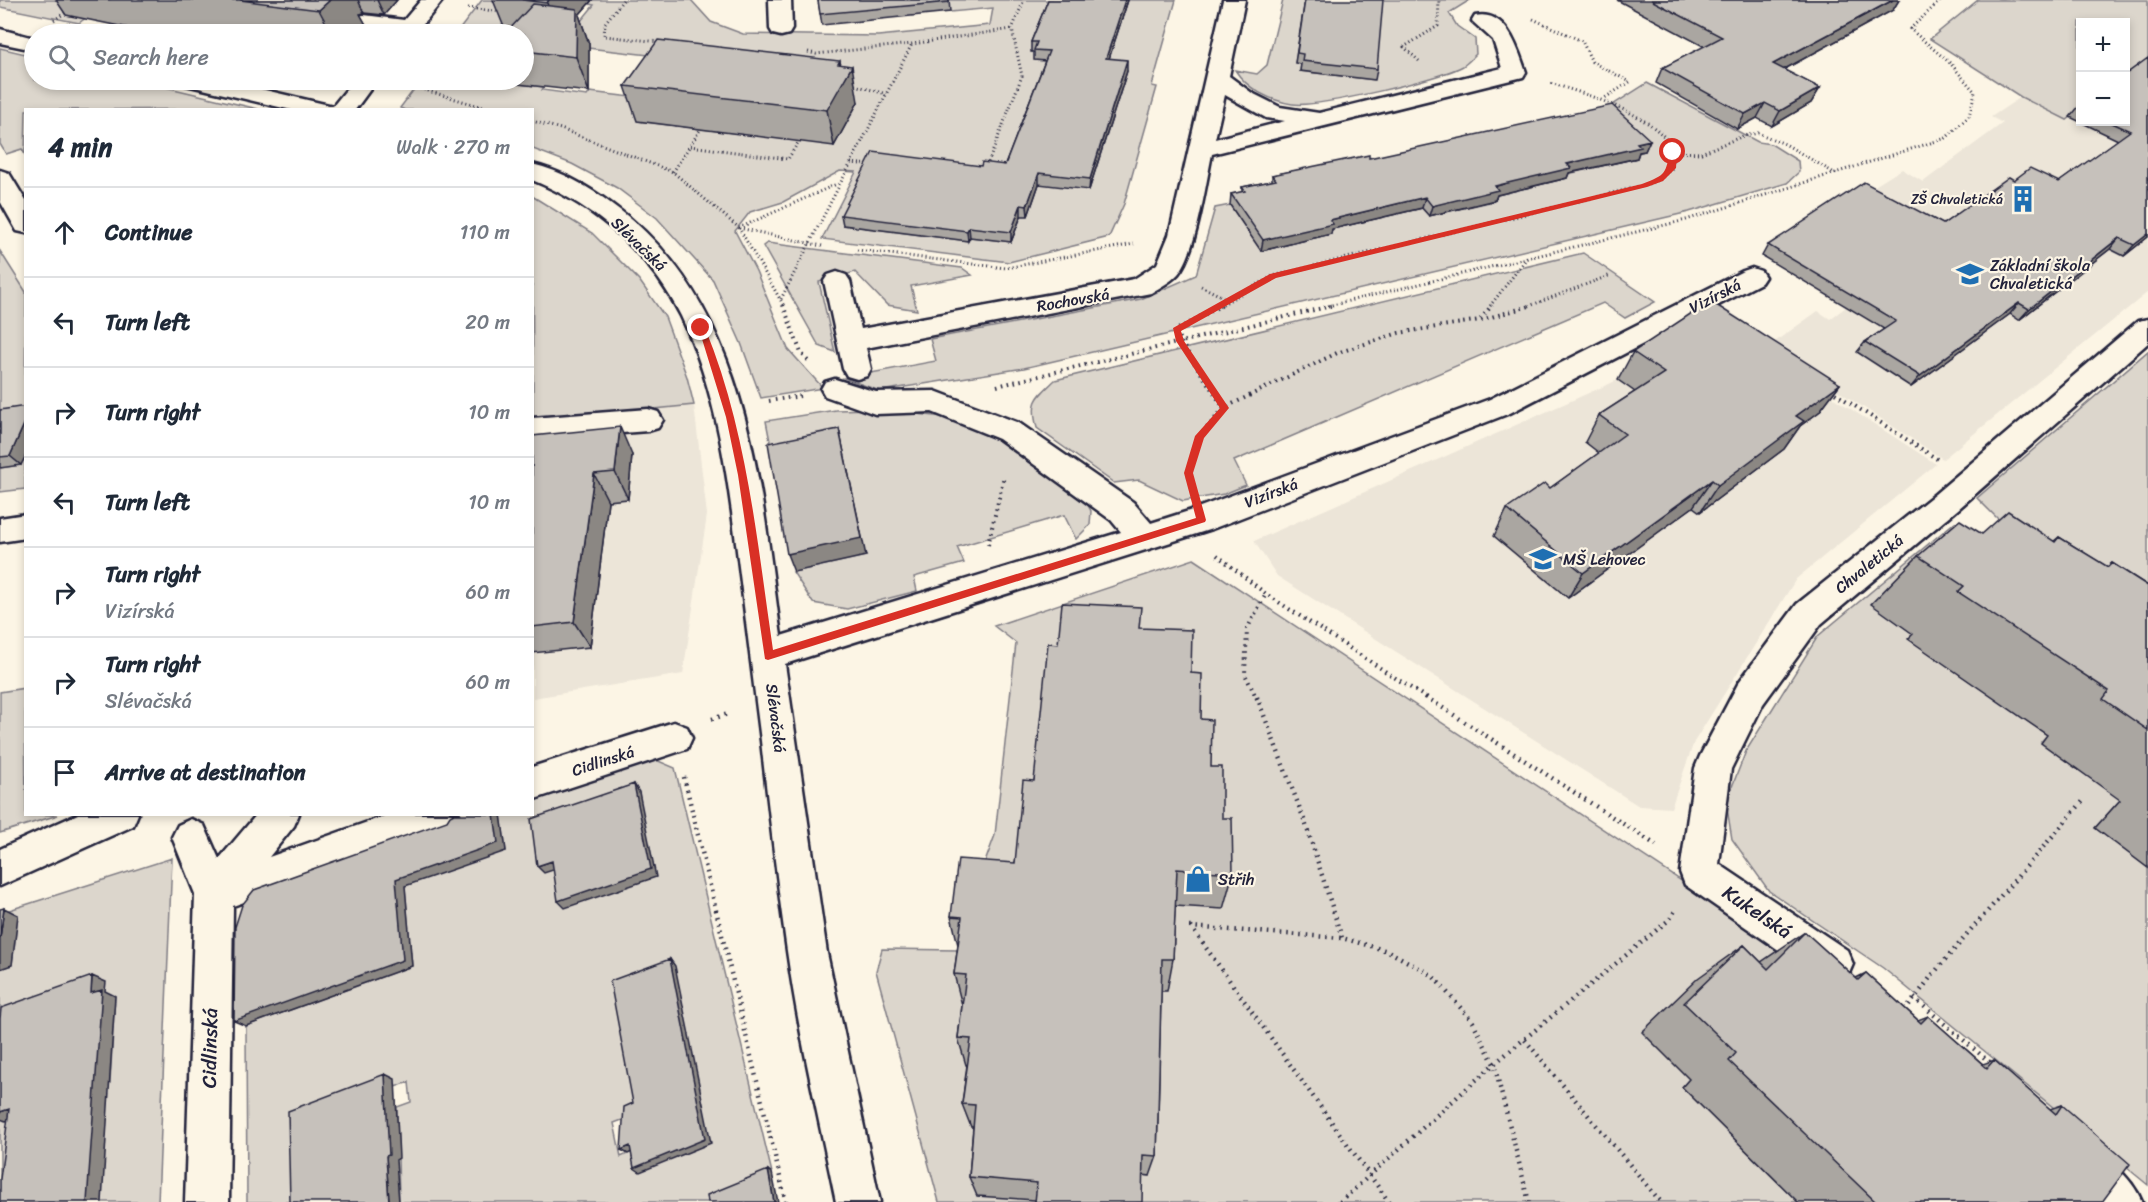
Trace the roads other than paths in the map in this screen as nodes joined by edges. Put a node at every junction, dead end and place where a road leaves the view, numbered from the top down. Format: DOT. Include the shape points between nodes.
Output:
graph roads {
  1 [pos="432,0"];
  2 [pos="780,0"];
  3 [pos="1234,0"];
  4 [pos="364,21"];
  5 [pos="1483,21"];
  6 [pos="377,24"];
  7 [pos="413,24"];
  8 [pos="781,29"];
  9 [pos="0,36"];
  10 [pos="24,42"];
  11 [pos="1218,79"];
  12 [pos="237,90"];
  13 [pos="358,90"];
  14 [pos="315,108"];
  15 [pos="344,108"];
  16 [pos="1322,120"];
  17 [pos="1202,149"];
  18 [pos="534,172"];
  19 [pos="0,178"];
  20 [pos="24,221"];
  21 [pos="1752,277"];
  22 [pos="837,282"];
  23 [pos="2148,328"];
  24 [pos="850,341"];
  25 [pos="857,369"];
  26 [pos="836,389"];
  27 [pos="648,420"];
  28 [pos="534,429"];
  29 [pos="24,526"];
  30 [pos="0,530"];
  31 [pos="1145,537"];
  32 [pos="768,656"];
  33 [pos="674,738"];
  34 [pos="534,783"];
  35 [pos="116,816"];
  36 [pos="279,816"];
  37 [pos="435,816"];
  38 [pos="191,837"];
  39 [pos="0,868"];
  40 [pos="1699,872"];
  41 [pos="214,894"];
  42 [pos="1909,1005"];
  43 [pos="2051,1142"];
  44 [pos="207,1202"];
  45 [pos="858,1202"];
  46 [pos="2120,1202"];
  1 -- 7 [label="street"];
  2 -- 8 [label="street"];
  3 -- 11 [label="street, Rochovská"];
  4 -- 6 [label="street"];
  5 -- 16 [label="street" via="1503,37 1515,72"];
  9 -- 10 [label="street"];
  11 -- 16 [label="street" via="1244,99 1274,113"];
  11 -- 17 [label="street, Rochovská"];
  12 -- 14 [label="street"];
  13 -- 15 [label="street"];
  16 -- 17 [label="street"];
  17 -- 24 [label="street, Rochovská" via="1182,235 1168,269 1142,287"];
  18 -- 32 [label="street, Slévačská" via="582,194 629,231 661,262 701,328 716,365 742,475"];
  19 -- 20 [label="street"];
  21 -- 31 [label="street, Vizírská" via="1500,406 1202,520"];
  22 -- 24 [label="street"];
  23 -- 40 [label="street, Chvaletická" via="1809,614 1751,693 1713,768"];
  24 -- 25 [label="street"];
  26 -- 31 [label="street" via="875,404 936,400 1009,431 1122,511"];
  27 -- 28 [label="street"];
  29 -- 30 [label="street"];
  31 -- 32 [label="street, Vizírská"];
  32 -- 45 [label="street, Slévačská" via="807,953"];
  33 -- 34 [label="street, Cidlinská"];
  35 -- 39 [label="street"];
  36 -- 41 [label="street"];
  37 -- 41 [label="street"];
  38 -- 41 [label="street"];
  40 -- 42 [label="street, Kukelská"];
  41 -- 44 [label="street, Cidlinská"];
  43 -- 46 [label="street"];
}
